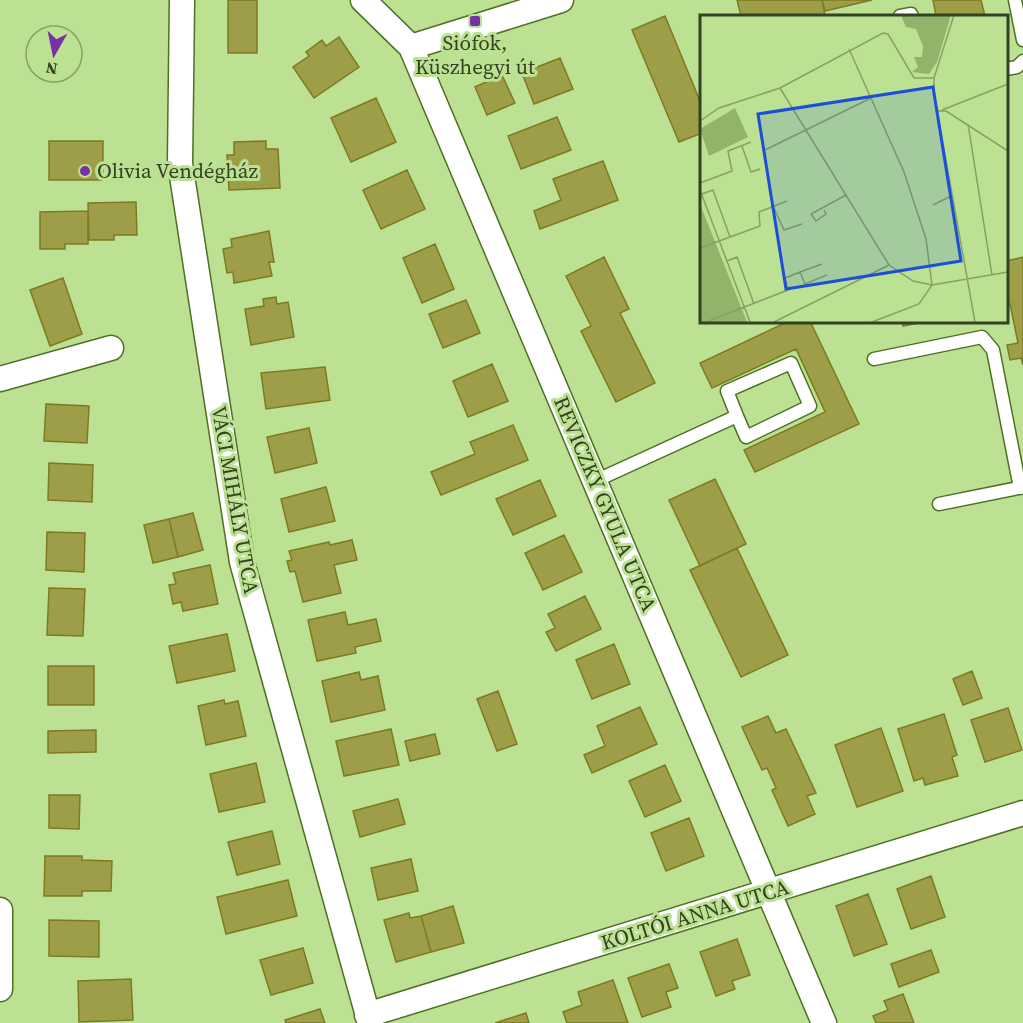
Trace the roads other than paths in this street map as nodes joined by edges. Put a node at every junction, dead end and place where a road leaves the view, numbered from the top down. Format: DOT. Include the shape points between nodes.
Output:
graph roads {
  1 [pos="182,0"];
  2 [pos="363,0"];
  3 [pos="561,0"];
  4 [pos="1015,0"];
  5 [pos="1023,40"];
  6 [pos="411,47"];
  7 [pos="1023,61"];
  8 [pos="1008,69"];
  9 [pos="111,348"];
  10 [pos="874,358"];
  11 [pos="0,379"];
  12 [pos="737,416"];
  13 [pos="595,481"];
  14 [pos="1021,487"];
  15 [pos="939,504"];
  16 [pos="1023,813"];
  17 [pos="770,892"];
  18 [pos="0,910"];
  19 [pos="0,989"];
  20 [pos="368,1019"];
  21 [pos="824,1023"];
  1 -- 20 [label="street, VÁCI MIHÁLY UTCA" via="180,163 242,562"];
  2 -- 6 [label="street, REVICZKY GYULA UTCA"];
  3 -- 6 [label="street"];
  4 -- 5 [label="lane"];
  6 -- 13 [label="street, REVICZKY GYULA UTCA"];
  7 -- 8 [label="lane" via="1017,68"];
  9 -- 11 [label="street"];
  10 -- 14 [label="lane" via="982,337 993,350"];
  12 -- 12 [label="lane" via="746,437 810,406 791,363 727,391"];
  12 -- 13 [label="lane"];
  13 -- 17 [label="street, REVICZKY GYULA UTCA"];
  14 -- 15 [label="lane"];
  16 -- 17 [label="street, KOLTÓI ANNA UTCA"];
  17 -- 20 [label="street, KOLTÓI ANNA UTCA"];
  17 -- 21 [label="street, REVICZKY GYULA UTCA"];
  18 -- 19 [label="street"];
}
